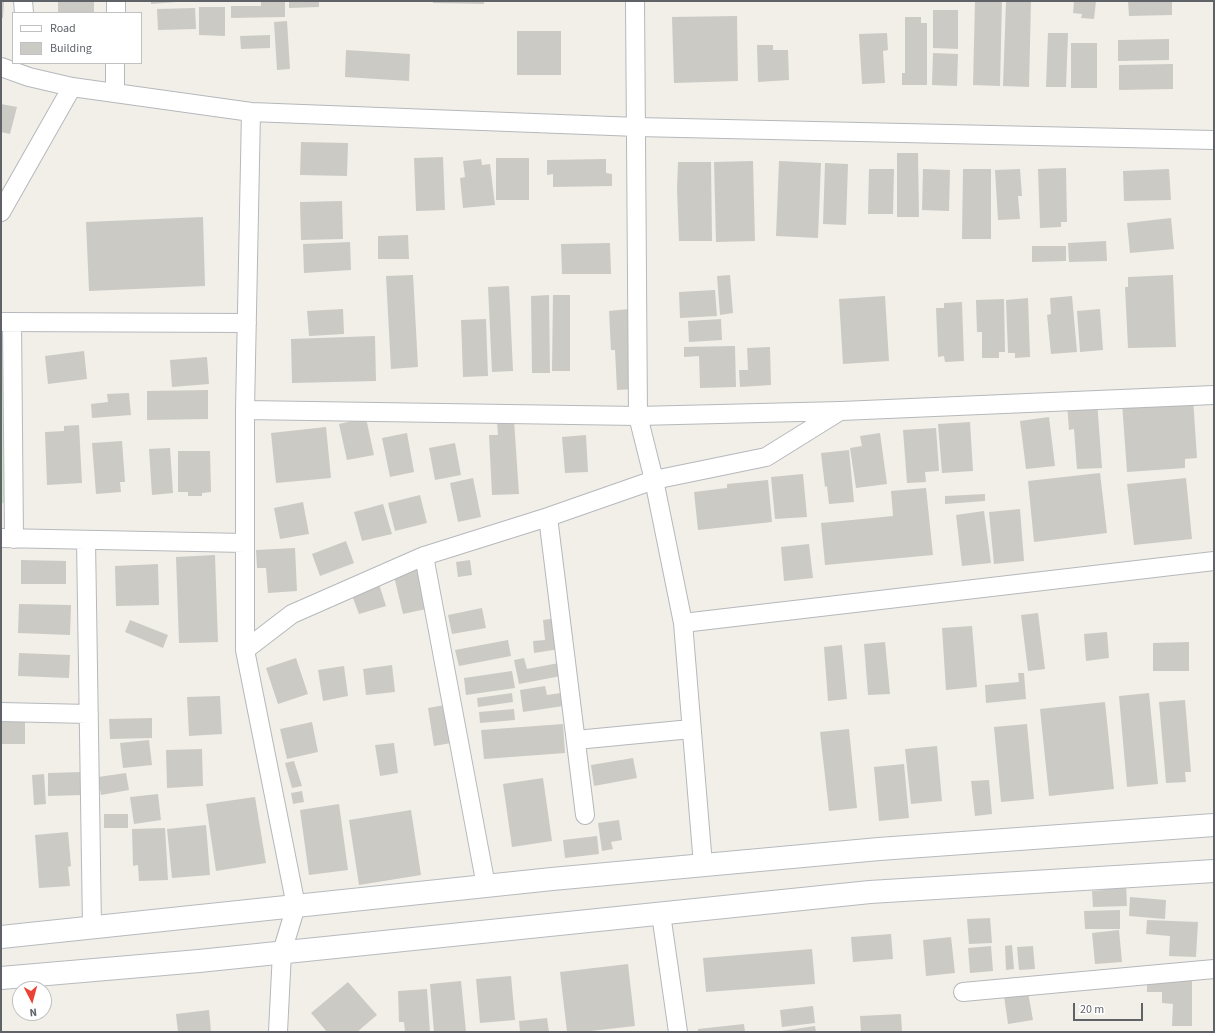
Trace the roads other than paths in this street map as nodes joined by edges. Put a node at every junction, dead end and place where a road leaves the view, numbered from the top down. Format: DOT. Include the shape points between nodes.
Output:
graph roads {
  1 [pos="23,1"];
  2 [pos="116,1"];
  3 [pos="635,1"];
  4 [pos="24,12"];
  5 [pos="116,12"];
  6 [pos="115,64"];
  7 [pos="1,67"];
  8 [pos="28,70"];
  9 [pos="72,87"];
  10 [pos="115,93"];
  11 [pos="251,112"];
  12 [pos="637,127"];
  13 [pos="1214,140"];
  14 [pos="1,212"];
  15 [pos="7,322"];
  16 [pos="247,323"];
  17 [pos="1214,395"];
  18 [pos="245,410"];
  19 [pos="841,411"];
  20 [pos="638,416"];
  21 [pos="654,480"];
  22 [pos="548,517"];
  23 [pos="7,538"];
  24 [pos="86,540"];
  25 [pos="245,543"];
  26 [pos="424,556"];
  27 [pos="1214,561"];
  28 [pos="683,623"];
  29 [pos="245,650"];
  30 [pos="1,712"];
  31 [pos="89,714"];
  32 [pos="691,729"];
  33 [pos="576,740"];
  34 [pos="585,816"];
  35 [pos="1214,825"];
  36 [pos="703,865"];
  37 [pos="1214,871"];
  38 [pos="486,886"];
  39 [pos="296,906"];
  40 [pos="661,914"];
  41 [pos="92,927"];
  42 [pos="1,937"];
  43 [pos="282,952"];
  44 [pos="1214,969"];
  45 [pos="1,978"];
  46 [pos="963,992"];
  47 [pos="278,1032"];
  48 [pos="678,1032"];
  1 -- 4 [label="street"];
  2 -- 5 [label="street"];
  3 -- 12 [label="street"];
  6 -- 10 [label="street"];
  7 -- 8 [label="street"];
  8 -- 9 [label="street"];
  9 -- 10 [label="street"];
  9 -- 14 [label="street"];
  10 -- 11 [label="street"];
  11 -- 12 [label="street"];
  11 -- 16 [label="street"];
  12 -- 13 [label="street"];
  12 -- 20 [label="street"];
  15 -- 16 [label="street"];
  15 -- 23 [label="street"];
  16 -- 18 [label="street"];
  17 -- 19 [label="street"];
  18 -- 20 [label="street"];
  18 -- 25 [label="street"];
  19 -- 20 [label="street"];
  19 -- 21 [label="street" via="766,457"];
  20 -- 21 [label="street"];
  21 -- 22 [label="street"];
  21 -- 28 [label="street"];
  22 -- 26 [label="street"];
  22 -- 33 [label="street"];
  23 -- 24 [label="street"];
  24 -- 25 [label="street"];
  24 -- 31 [label="street"];
  25 -- 29 [label="street"];
  26 -- 29 [label="street" via="292,614"];
  26 -- 38 [label="street"];
  27 -- 28 [label="street"];
  28 -- 32 [label="street"];
  29 -- 39 [label="street"];
  30 -- 31 [label="street"];
  31 -- 41 [label="street"];
  32 -- 33 [label="street"];
  32 -- 36 [label="street"];
  33 -- 34 [label="street"];
  35 -- 36 [label="street" via="879,849"];
  36 -- 38 [label="street"];
  37 -- 40 [label="street" via="870,892"];
  38 -- 39 [label="street"];
  39 -- 41 [label="street"];
  39 -- 43 [label="street"];
  40 -- 43 [label="street"];
  40 -- 48 [label="street"];
  41 -- 42 [label="street"];
  43 -- 45 [label="street"];
  43 -- 47 [label="street"];
  44 -- 46 [label="street"];
}
